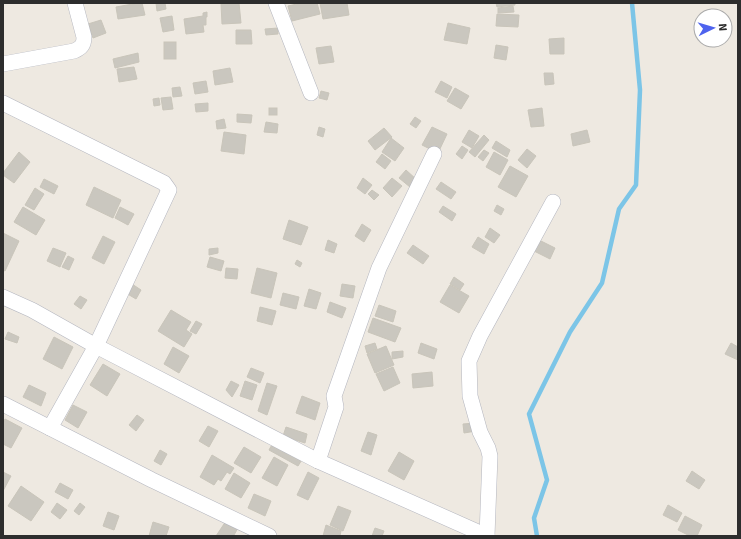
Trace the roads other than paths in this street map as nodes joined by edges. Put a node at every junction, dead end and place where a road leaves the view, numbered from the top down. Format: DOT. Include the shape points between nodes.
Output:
graph roads {
  1 [pos="75,3"];
  2 [pos="276,3"];
  3 [pos="3,64"];
  4 [pos="311,93"];
  5 [pos="3,103"];
  6 [pos="434,154"];
  7 [pos="553,202"];
  8 [pos="3,297"];
  9 [pos="96,346"];
  10 [pos="3,404"];
  11 [pos="50,428"];
  12 [pos="318,461"];
  13 [pos="269,536"];
  14 [pos="487,536"];
  1 -- 3 [label="street" via="84,37 80,48"];
  2 -- 4 [label="street"];
  5 -- 9 [label="street" via="164,183 170,190"];
  6 -- 12 [label="street" via="379,268 334,396 336,407"];
  7 -- 14 [label="street" via="469,361 470,396 490,456"];
  8 -- 9 [label="street" via="32,310"];
  9 -- 11 [label="street"];
  9 -- 12 [label="street"];
  10 -- 11 [label="street"];
  11 -- 13 [label="street"];
  12 -- 14 [label="street"];
}
